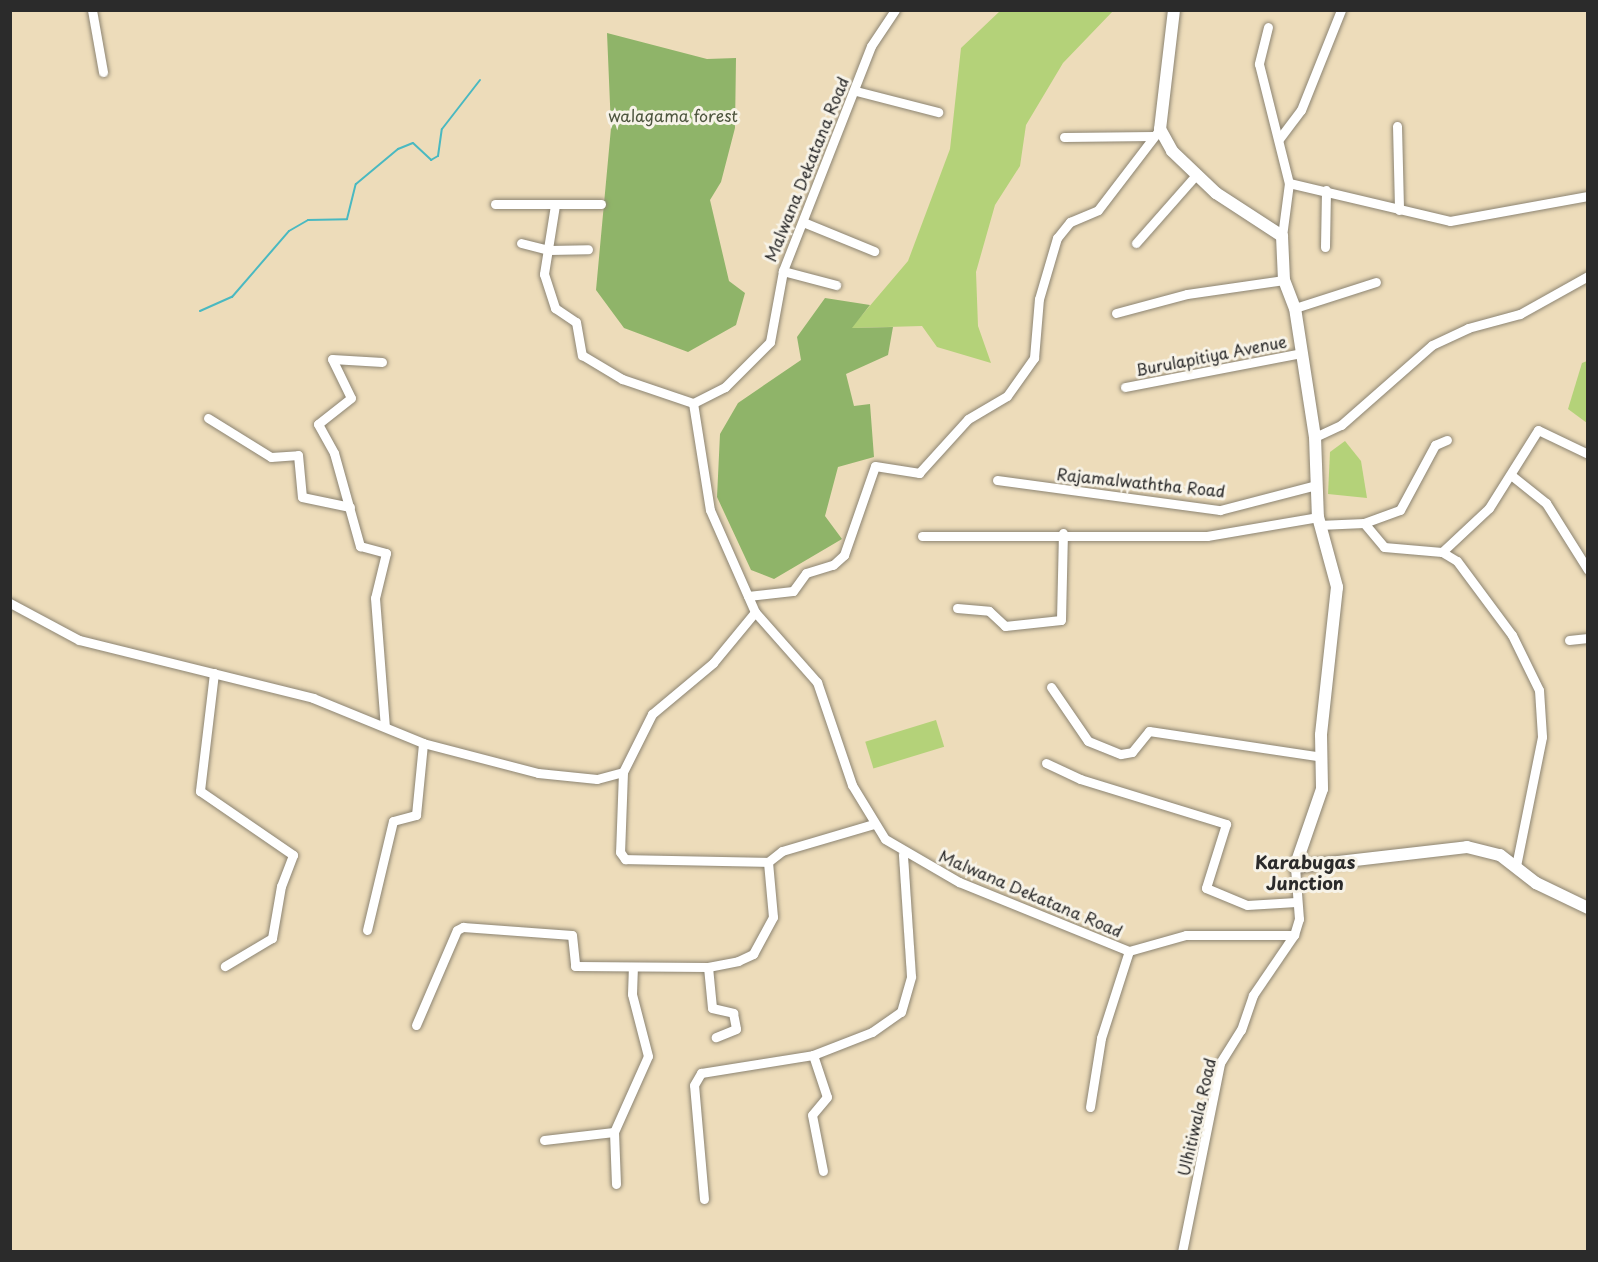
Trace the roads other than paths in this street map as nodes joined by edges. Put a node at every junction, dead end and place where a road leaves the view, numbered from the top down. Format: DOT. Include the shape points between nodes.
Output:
graph roads {
  1 [pos="92,10"];
  2 [pos="895,10"];
  3 [pos="1174,10"];
  4 [pos="1341,10"];
  5 [pos="1269,27"];
  6 [pos="103,72"];
  7 [pos="856,91"];
  8 [pos="938,112"];
  9 [pos="1397,126"];
  10 [pos="1157,133"];
  11 [pos="1064,137"];
  12 [pos="1279,139"];
  13 [pos="1196,175"];
  14 [pos="1289,183"];
  15 [pos="1326,190"];
  16 [pos="1587,196"];
  17 [pos="495,204"];
  18 [pos="602,204"];
  19 [pos="555,205"];
  20 [pos="1399,210"];
  21 [pos="803,222"];
  22 [pos="1282,236"];
  23 [pos="521,243"];
  24 [pos="1136,243"];
  25 [pos="1325,247"];
  26 [pos="588,249"];
  27 [pos="549,250"];
  28 [pos="874,251"];
  29 [pos="783,271"];
  30 [pos="1587,276"];
  31 [pos="1284,279"];
  32 [pos="1376,282"];
  33 [pos="836,285"];
  34 [pos="1295,308"];
  35 [pos="1116,313"];
  36 [pos="1302,353"];
  37 [pos="382,362"];
  38 [pos="1125,387"];
  39 [pos="693,404"];
  40 [pos="208,418"];
  41 [pos="1315,437"];
  42 [pos="1447,440"];
  43 [pos="1587,454"];
  44 [pos="1511,475"];
  45 [pos="997,480"];
  46 [pos="1316,485"];
  47 [pos="350,507"];
  48 [pos="1318,521"];
  49 [pos="1364,523"];
  50 [pos="1063,533"];
  51 [pos="922,536"];
  52 [pos="1442,552"];
  53 [pos="1587,570"];
  54 [pos="748,596"];
  55 [pos="10,603"];
  56 [pos="957,608"];
  57 [pos="755,612"];
  58 [pos="1587,638"];
  59 [pos="1569,640"];
  60 [pos="214,673"];
  61 [pos="1051,687"];
  62 [pos="385,727"];
  63 [pos="423,743"];
  64 [pos="1322,757"];
  65 [pos="1046,763"];
  66 [pos="623,772"];
  67 [pos="874,824"];
  68 [pos="903,854"];
  69 [pos="768,862"];
  70 [pos="1516,866"];
  71 [pos="1295,867"];
  72 [pos="1296,902"];
  73 [pos="1587,908"];
  74 [pos="367,930"];
  75 [pos="1294,935"];
  76 [pos="1129,951"];
  77 [pos="225,966"];
  78 [pos="708,967"];
  79 [pos="633,968"];
  80 [pos="416,1024"];
  81 [pos="716,1037"];
  82 [pos="813,1055"];
  83 [pos="1090,1107"];
  84 [pos="614,1132"];
  85 [pos="544,1140"];
  86 [pos="823,1171"];
  87 [pos="616,1184"];
  88 [pos="704,1200"];
  89 [pos="1182,1251"];
  1 -- 6 [label="street"];
  2 -- 7 [label="street, Malwana Dekatana Road" via="881,24"];
  3 -- 10 [label="main road"];
  4 -- 12 [label="street" via="1301,110"];
  5 -- 12 [label="street" via="1259,64 1260,84"];
  7 -- 8 [label="street"];
  7 -- 21 [label="street, Malwana Dekatana Road"];
  9 -- 20 [label="street"];
  10 -- 11 [label="street"];
  10 -- 13 [label="main road"];
  10 -- 54 [label="street" via="1098,210 1070,222 1058,238 1039,299 1034,358 1007,396 968,418 919,473 876,466 844,555 833,565 806,573 793,591"];
  12 -- 14 [label="street"];
  13 -- 22 [label="main road"];
  13 -- 24 [label="street"];
  14 -- 15 [label="street"];
  14 -- 22 [label="street"];
  15 -- 20 [label="street"];
  15 -- 25 [label="street"];
  16 -- 20 [label="street" via="1450,221"];
  17 -- 19 [label="street"];
  18 -- 19 [label="street"];
  19 -- 27 [label="street"];
  21 -- 28 [label="street"];
  21 -- 29 [label="street, Malwana Dekatana Road"];
  22 -- 31 [label="main road"];
  23 -- 27 [label="street"];
  26 -- 27 [label="street"];
  27 -- 39 [label="street" via="544,274 555,308 576,322 582,355 622,379"];
  29 -- 33 [label="street"];
  29 -- 39 [label="street, Malwana Dekatana Road" via="773,332 762,355 725,387"];
  30 -- 41 [label="street" via="1520,314 1468,328 1432,345 1341,425"];
  31 -- 34 [label="main road"];
  31 -- 35 [label="street" via="1187,294"];
  32 -- 34 [label="street"];
  34 -- 36 [label="main road"];
  36 -- 38 [label="street, Burulapitiya Avenue"];
  36 -- 41 [label="main road"];
  37 -- 47 [label="street" via="336,357 330,364 351,398 318,424 334,453"];
  39 -- 54 [label="street, Malwana Dekatana Road" via="710,510"];
  40 -- 47 [label="street" via="271,457 298,455 302,497"];
  41 -- 46 [label="main road"];
  42 -- 49 [label="street" via="1435,445 1400,510"];
  43 -- 44 [label="street" via="1538,430"];
  44 -- 52 [label="street" via="1489,508"];
  44 -- 53 [label="street" via="1546,503"];
  45 -- 46 [label="street, Rajamalwaththa Road" via="1220,510"];
  46 -- 48 [label="main road"];
  47 -- 62 [label="street" via="360,546 387,553 375,598"];
  48 -- 49 [label="street"];
  48 -- 50 [label="street" via="1207,536"];
  48 -- 64 [label="main road" via="1337,587"];
  49 -- 52 [label="street" via="1384,547"];
  50 -- 51 [label="street"];
  50 -- 56 [label="street" via="1061,620 1005,626 989,611"];
  52 -- 70 [label="street" via="1457,561 1512,635 1539,690 1542,737"];
  54 -- 57 [label="street, Malwana Dekatana Road"];
  55 -- 60 [label="street" via="79,640"];
  57 -- 66 [label="street" via="713,663 652,714"];
  57 -- 67 [label="street, Malwana Dekatana Road" via="817,682 852,785"];
  58 -- 59 [label="street"];
  60 -- 62 [label="street" via="313,698"];
  60 -- 77 [label="street" via="200,791 293,855 281,886 272,938"];
  61 -- 64 [label="street" via="1088,741 1121,754 1132,753 1149,731"];
  62 -- 63 [label="street"];
  63 -- 66 [label="street" via="538,773 597,779"];
  63 -- 74 [label="street" via="416,815 393,821"];
  64 -- 71 [label="main road" via="1321,799"];
  65 -- 72 [label="street" via="1080,779 1226,824 1206,888 1247,905"];
  66 -- 69 [label="street" via="620,852 625,859"];
  67 -- 68 [label="street, Malwana Dekatana Road"];
  67 -- 69 [label="street" via="782,851"];
  68 -- 76 [label="street, Malwana Dekatana Road"];
  68 -- 82 [label="street" via="911,976 901,1012 872,1032"];
  69 -- 78 [label="street" via="773,917 765,937 753,954"];
  70 -- 71 [label="main road" via="1484,850 1443,847"];
  70 -- 73 [label="main road" via="1536,883"];
  71 -- 72 [label="street"];
  72 -- 75 [label="street"];
  75 -- 76 [label="street, Malwana Dekatana Road" via="1186,935"];
  75 -- 89 [label="street, Ulhitiwala Road" via="1253,996 1241,1030 1220,1063"];
  76 -- 83 [label="street" via="1098,1049"];
  78 -- 79 [label="street"];
  78 -- 81 [label="street" via="712,1008 733,1013 736,1029"];
  79 -- 80 [label="street" via="575,966 572,935 463,927 457,930"];
  79 -- 84 [label="street" via="632,994 648,1056"];
  82 -- 86 [label="street" via="827,1097 812,1115"];
  82 -- 88 [label="street" via="713,1068 696,1078"];
  84 -- 85 [label="street"];
  84 -- 87 [label="street"];
}
